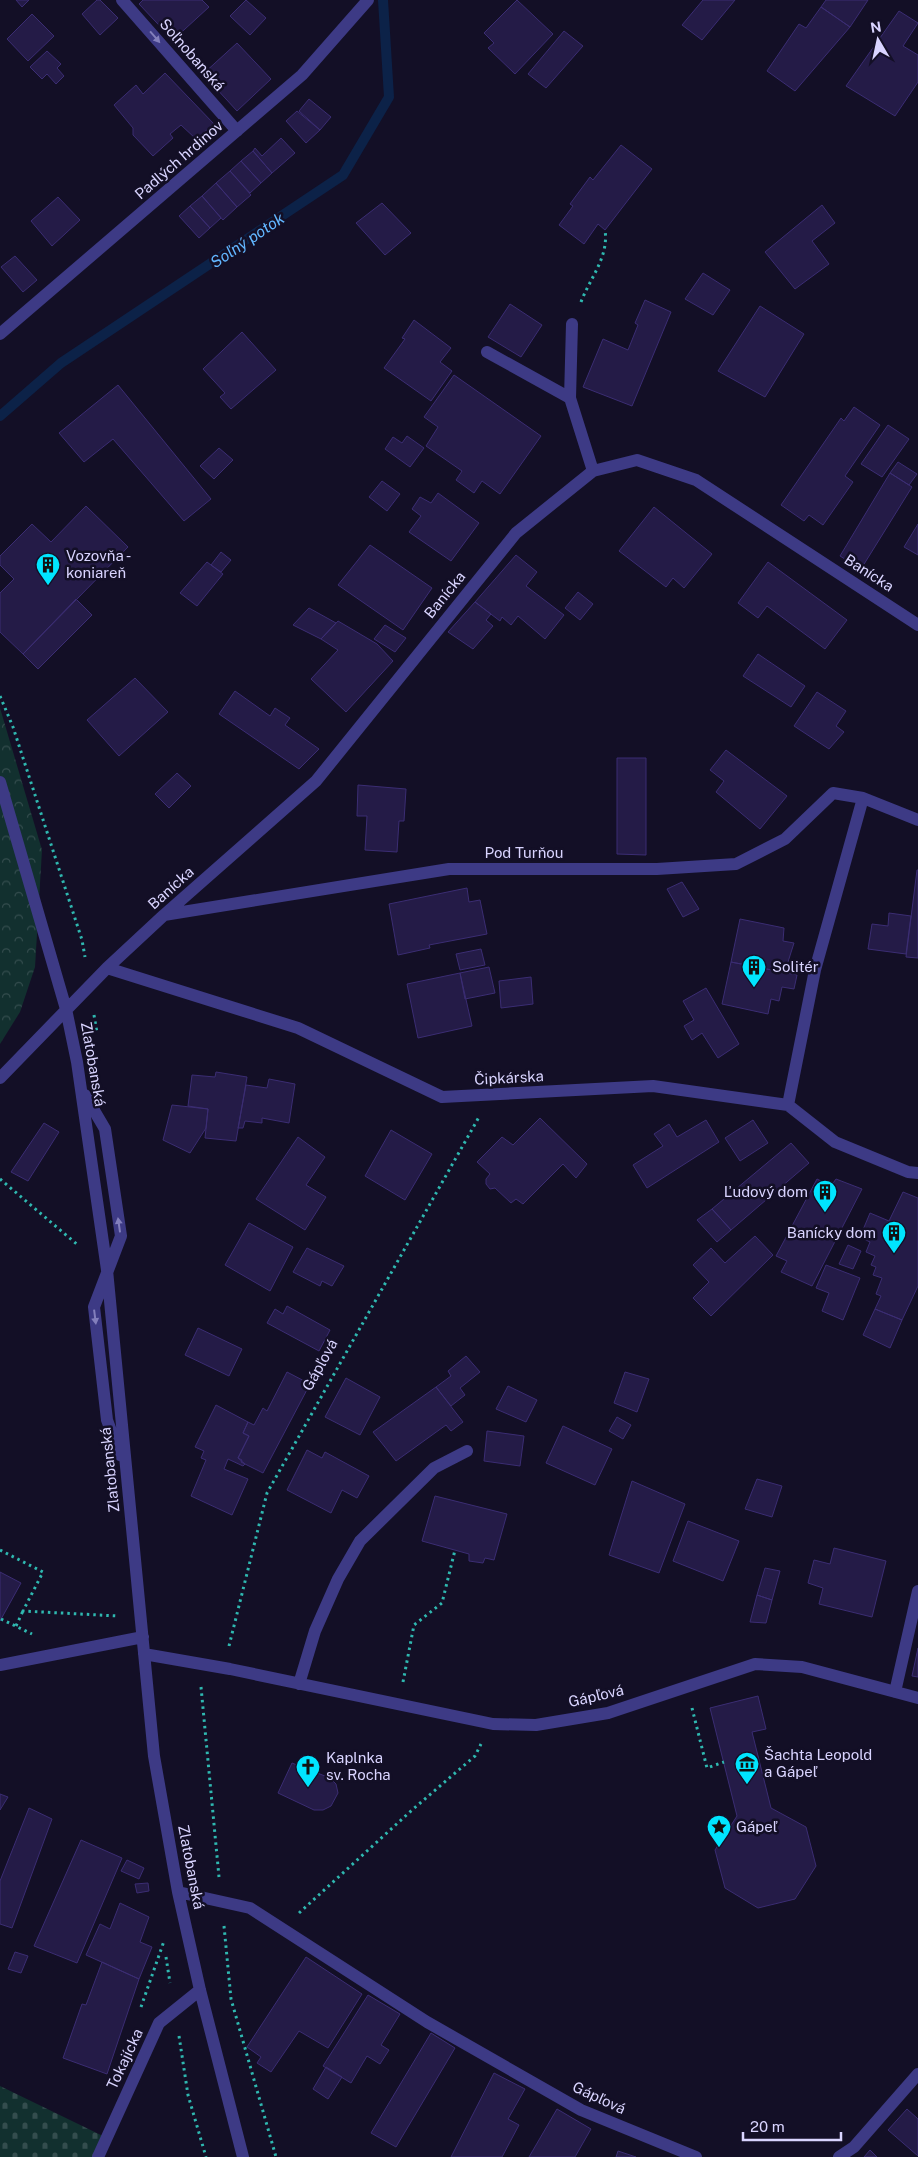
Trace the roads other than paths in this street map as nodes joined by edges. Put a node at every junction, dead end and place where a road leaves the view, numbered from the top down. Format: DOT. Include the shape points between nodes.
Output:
graph roads {
  1 [pos="122,0"];
  2 [pos="368,0"];
  3 [pos="237,131"];
  4 [pos="572,324"];
  5 [pos="0,334"];
  6 [pos="487,352"];
  7 [pos="570,398"];
  8 [pos="593,471"];
  9 [pos="918,625"];
  10 [pos="0,782"];
  11 [pos="862,798"];
  12 [pos="918,820"];
  13 [pos="164,915"];
  14 [pos="107,968"];
  15 [pos="66,1009"];
  16 [pos="0,1078"];
  17 [pos="81,1088"];
  18 [pos="788,1105"];
  19 [pos="918,1173"];
  20 [pos="107,1270"];
  21 [pos="467,1451"];
  22 [pos="918,1591"];
  23 [pos="143,1638"];
  24 [pos="144,1654"];
  25 [pos="0,1665"];
  26 [pos="299,1684"];
  27 [pos="895,1692"];
  28 [pos="918,1698"];
  29 [pos="178,1892"];
  30 [pos="200,1990"];
  31 [pos="918,2074"];
  32 [pos="98,2157"];
  33 [pos="242,2157"];
  34 [pos="696,2157"];
  35 [pos="839,2157"];
  1 -- 3 [label="street, Soľnobanská, one-way"];
  2 -- 3 [label="street, Padlých hrdinov" via="302,75"];
  3 -- 5 [label="street, Padlých hrdinov"];
  4 -- 7 [label="street"];
  6 -- 7 [label="street"];
  7 -- 8 [label="street"];
  8 -- 9 [label="street, Banícka" via="638,460 696,480"];
  8 -- 13 [label="street, Banícka" via="516,533 316,781"];
  10 -- 15 [label="street, Zlatobanská"];
  11 -- 12 [label="street, Pod Turňou"];
  11 -- 13 [label="street, Pod Turňou" via="833,793 786,839 736,864 658,869 449,869"];
  11 -- 18 [label="street" via="814,970"];
  13 -- 14 [label="street, Banícka"];
  14 -- 15 [label="street, Banícka"];
  14 -- 18 [label="street, Čipkárska" via="298,1028 442,1097 653,1086"];
  15 -- 16 [label="street, Banícka"];
  15 -- 17 [label="street, Zlatobanská"];
  17 -- 20 [label="street, Zlatobanská"];
  20 -- 17 [label="street, one-way" via="121,1236 105,1129"];
  18 -- 19 [label="street" via="835,1142 908,1172"];
  20 -- 23 [label="street, Zlatobanská"];
  21 -- 26 [label="street" via="434,1468 360,1541 338,1579 315,1631"];
  22 -- 27 [label="street"];
  23 -- 24 [label="street, Zlatobanská"];
  23 -- 25 [label="street"];
  24 -- 26 [label="street, Gápľová"];
  24 -- 29 [label="street, Zlatobanská" via="154,1756"];
  26 -- 27 [label="street, Gápľová" via="493,1724 536,1725 608,1713 755,1664 802,1667"];
  27 -- 28 [label="street, Gápľová"];
  29 -- 30 [label="street, Zlatobanská"];
  29 -- 34 [label="street, Gápľová" via="250,1908 427,2022 582,2110"];
  30 -- 32 [label="street, Tokajícka" via="159,2022"];
  30 -- 33 [label="street, Zlatobanská"];
  31 -- 35 [label="street" via="854,2147"];
}
